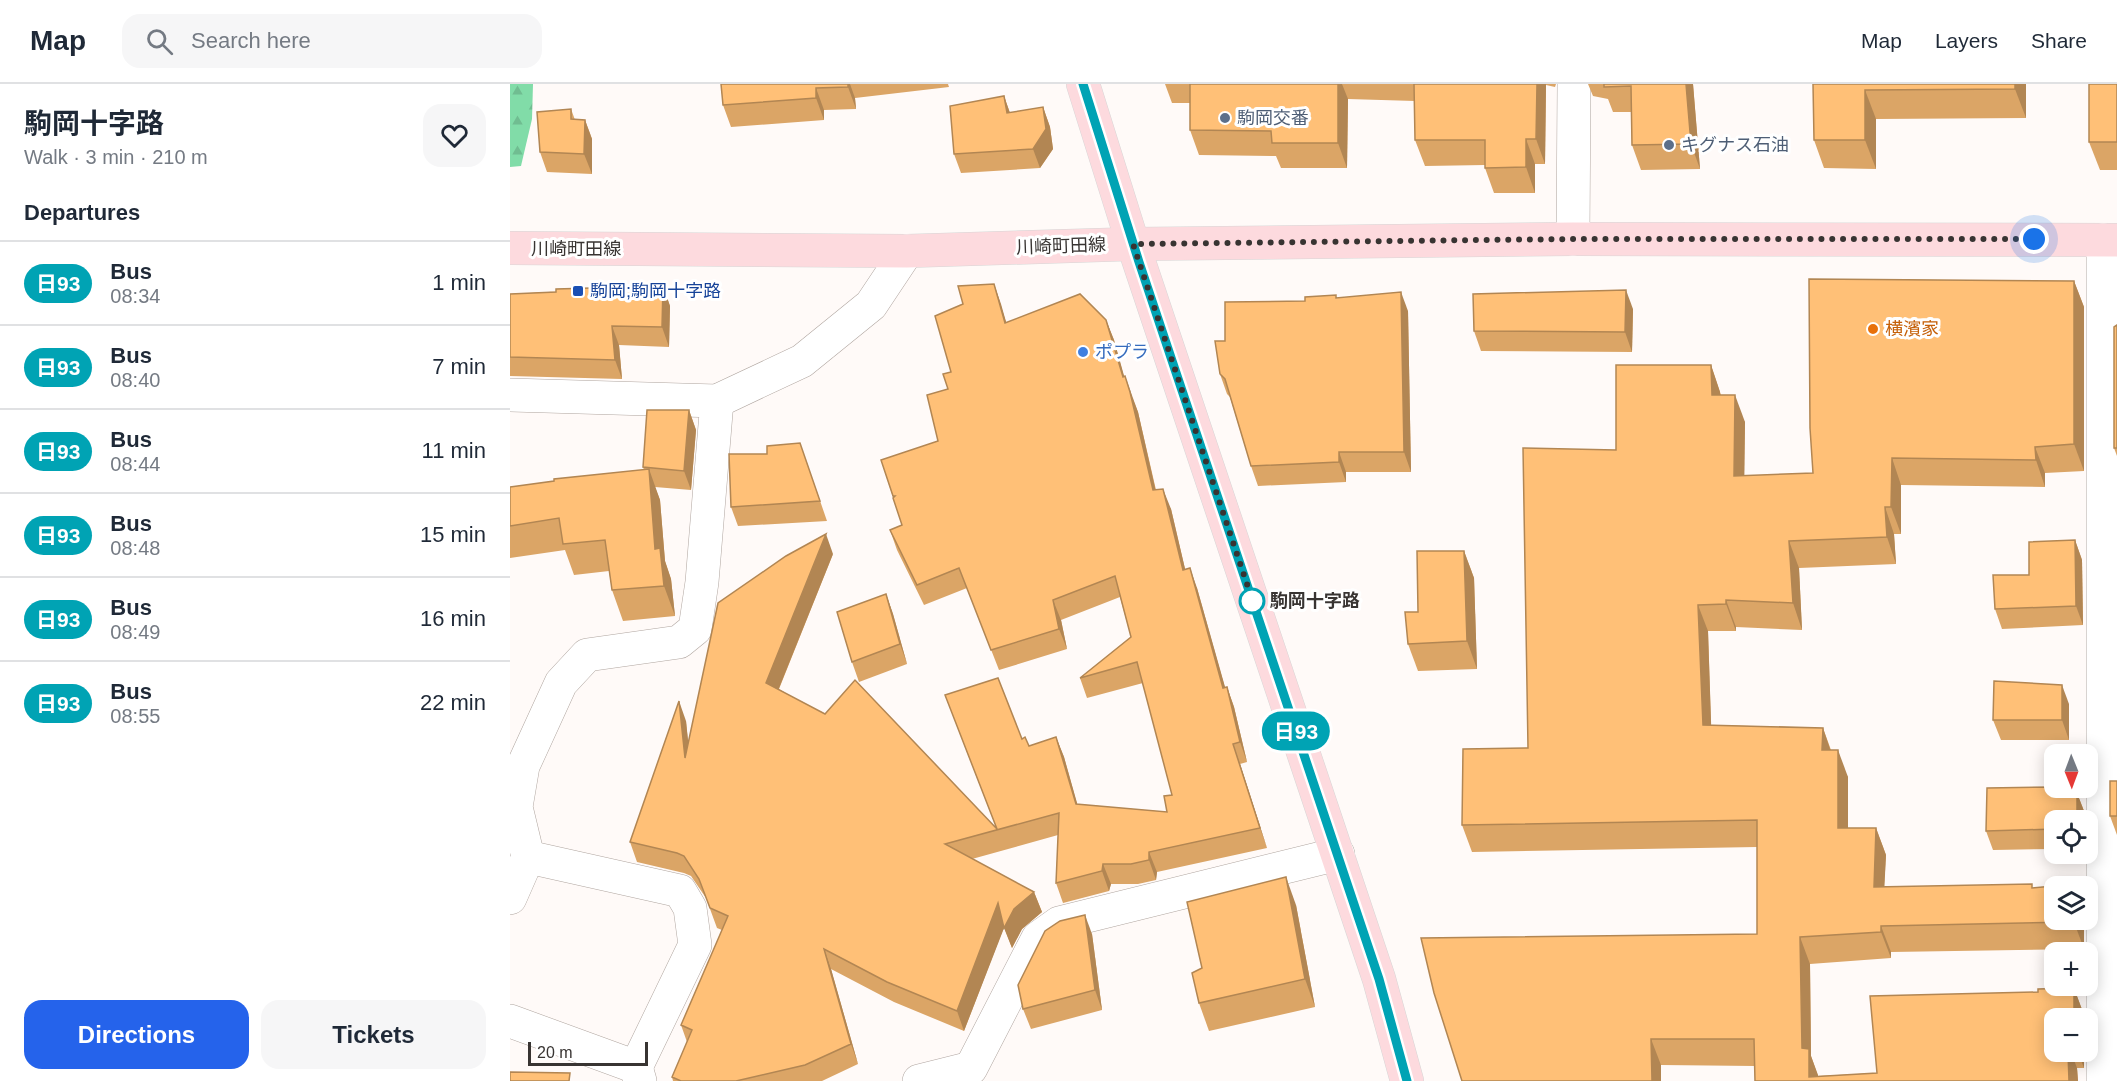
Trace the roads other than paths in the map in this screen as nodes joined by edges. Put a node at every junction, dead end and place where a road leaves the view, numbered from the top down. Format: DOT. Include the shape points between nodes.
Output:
graph roads {
  1 [pos="1083,84"];
  2 [pos="1574,84"];
  3 [pos="1574,239"];
  4 [pos="2110,240"];
  5 [pos="1133,244"];
  6 [pos="510,248"];
  7 [pos="907,251"];
  8 [pos="510,395"];
  9 [pos="717,401"];
  10 [pos="1338,854"];
  11 [pos="528,857"];
  12 [pos="510,898"];
  13 [pos="510,1021"];
  14 [pos="638,1074"];
  15 [pos="919,1081"];
  16 [pos="1407,1081"];
  17 [pos="2103,1081"];
  1 -- 5 [label="main road"];
  2 -- 3 [label="street"];
  3 -- 4 [label="main road, 川崎町田線"];
  3 -- 5 [label="main road, 川崎町田線"];
  4 -- 17 [label="street"];
  5 -- 7 [label="main road, 川崎町田線"];
  5 -- 10 [label="main road"];
  6 -- 7 [label="main road, 川崎町田線"];
  7 -- 9 [label="street" via="871,304 802,361"];
  8 -- 9 [label="street"];
  9 -- 11 [label="street" via="695,629 679,642 586,655 561,682 523,766 516,807"];
  10 -- 15 [label="street" via="1059,923 1038,938 971,1068"];
  10 -- 16 [label="main road"];
  11 -- 12 [label="street"];
  11 -- 14 [label="street" via="680,891 690,908 695,945"];
  13 -- 14 [label="street"];
}
